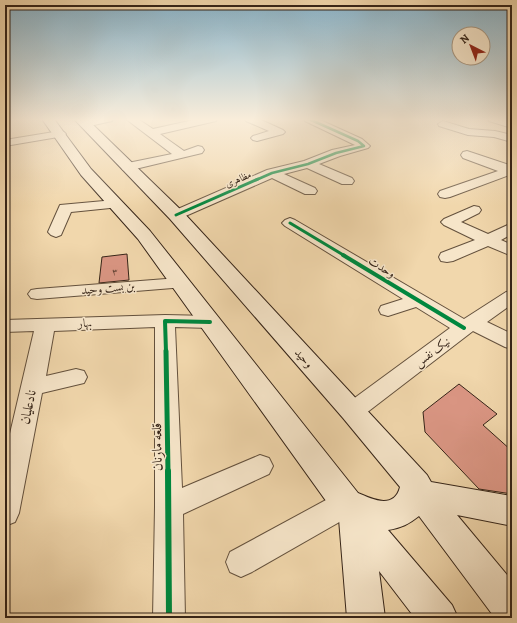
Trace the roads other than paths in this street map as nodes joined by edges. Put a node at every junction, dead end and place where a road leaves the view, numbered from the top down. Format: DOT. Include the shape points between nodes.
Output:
graph roads {
  1 [pos="69,148"];
  2 [pos="109,148"];
  3 [pos="172,148"];
  4 [pos="356,148"];
  5 [pos="198,150"];
  6 [pos="182,155"];
  7 [pos="467,155"];
  8 [pos="309,160"];
  9 [pos="127,166"];
  10 [pos="511,170"];
  11 [pos="272,173"];
  12 [pos="347,181"];
  13 [pos="310,192"];
  14 [pos="445,194"];
  15 [pos="115,204"];
  16 [pos="474,210"];
  17 [pos="176,214"];
  18 [pos="290,223"];
  19 [pos="512,228"];
  20 [pos="56,232"];
  21 [pos="488,240"];
  22 [pos="512,251"];
  23 [pos="447,257"];
  24 [pos="180,282"];
  25 [pos="37,294"];
  26 [pos="512,296"];
  27 [pos="418,300"];
  28 [pos="388,310"];
  29 [pos="165,321"];
  30 [pos="210,322"];
  31 [pos="46,324"];
  32 [pos="468,325"];
  33 [pos="5,326"];
  34 [pos="512,342"];
  35 [pos="76,377"];
  36 [pos="33,387"];
  37 [pos="353,411"];
  38 [pos="260,466"];
  39 [pos="419,489"];
  40 [pos="169,507"];
  41 [pos="351,509"];
  42 [pos="512,511"];
  43 [pos="5,513"];
  44 [pos="241,562"];
  45 [pos="512,610"];
  46 [pos="169,618"];
  47 [pos="366,618"];
  48 [pos="439,618"];
  1 -- 15 [label="main road" via="86,172"];
  2 -- 9 [label="main road, وحید"];
  3 -- 6 [label="street"];
  4 -- 8 [label="street, مظاهری"];
  5 -- 6 [label="street"];
  6 -- 9 [label="street"];
  7 -- 10 [label="street"];
  8 -- 11 [label="street, مظاهری"];
  8 -- 12 [label="street"];
  9 -- 17 [label="main road, وحید"];
  10 -- 14 [label="street"];
  11 -- 13 [label="street"];
  11 -- 17 [label="street, مظاهری"];
  15 -- 20 [label="street" via="65,208"];
  15 -- 24 [label="main road" via="144,235"];
  16 -- 21 [label="street" via="449,222"];
  17 -- 37 [label="main road, وحید"];
  18 -- 27 [label="street, وحدت"];
  19 -- 21 [label="street"];
  21 -- 22 [label="street"];
  21 -- 23 [label="street"];
  24 -- 25 [label="street, بن بست وحید"];
  24 -- 30 [label="main road"];
  26 -- 32 [label="street, نیک نفس"];
  27 -- 28 [label="street"];
  27 -- 32 [label="street, وحدت"];
  29 -- 30 [label="street"];
  29 -- 31 [label="street, بهار"];
  29 -- 40 [label="street, قلعه مارنان"];
  30 -- 41 [label="main road"];
  31 -- 33 [label="street, بهار"];
  31 -- 36 [label="street, نادعلیان"];
  32 -- 34 [label="street, وحدت"];
  32 -- 37 [label="street, نیک نفس"];
  35 -- 36 [label="street"];
  36 -- 43 [label="street, نادعلیان"];
  37 -- 39 [label="main road, وحید"];
  38 -- 40 [label="street"];
  39 -- 41 [label="main road" via="412,502 397,514 375,516"];
  39 -- 42 [label="main road"];
  39 -- 45 [label="main road, وحید"];
  40 -- 46 [label="street, قلعه مارنان"];
  41 -- 44 [label="street"];
  41 -- 47 [label="main road"];
  41 -- 48 [label="main road"];
}
